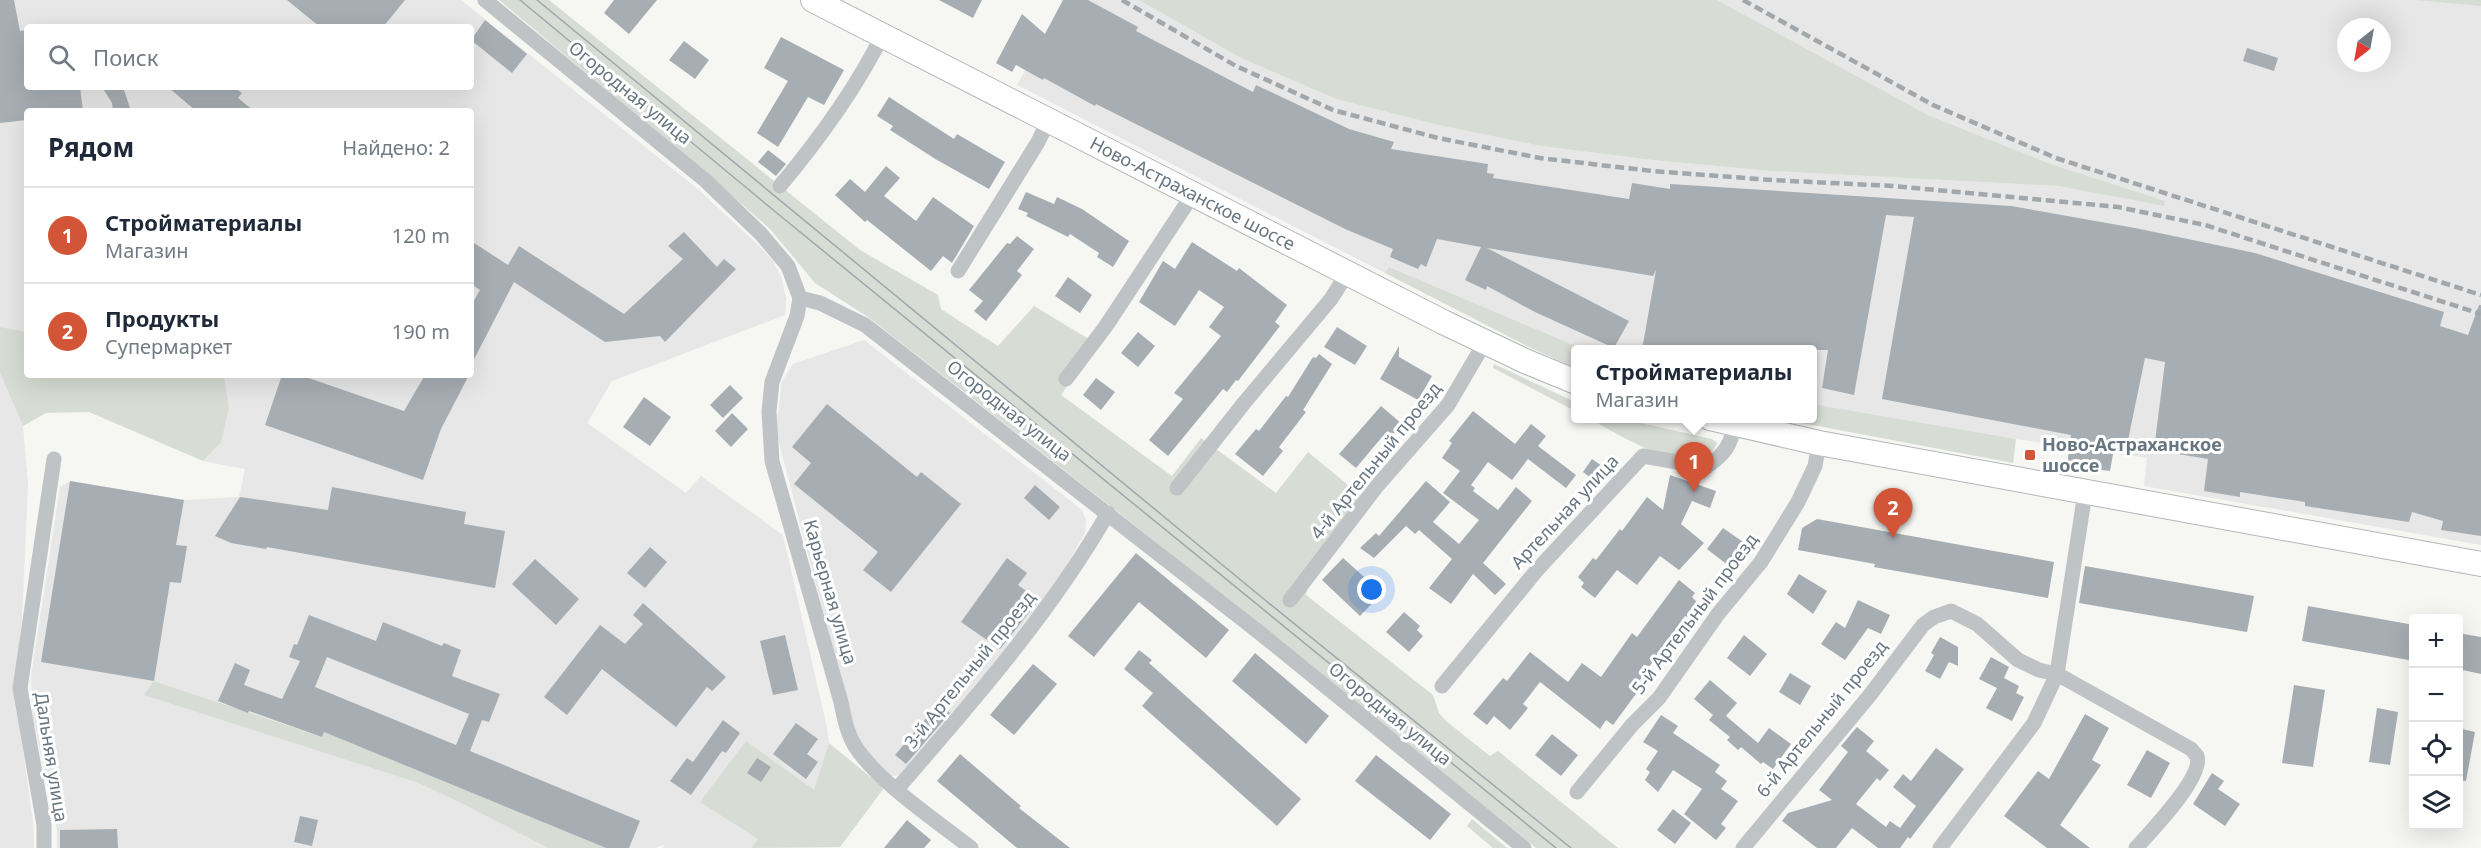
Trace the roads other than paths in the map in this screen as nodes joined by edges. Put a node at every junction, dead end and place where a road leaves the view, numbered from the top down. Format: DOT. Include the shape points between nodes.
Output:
graph roads {
  1 [pos="485,0"];
  2 [pos="813,0"];
  3 [pos="883,34"];
  4 [pos="1049,119"];
  5 [pos="780,186"];
  6 [pos="1193,194"];
  7 [pos="958,271"];
  8 [pos="1348,272"];
  9 [pos="800,298"];
  10 [pos="1485,342"];
  11 [pos="1066,379"];
  12 [pos="1571,380"];
  13 [pos="1732,423"];
  14 [pos="1736,424"];
  15 [pos="1819,443"];
  16 [pos="54,459"];
  17 [pos="1177,488"];
  18 [pos="2085,493"];
  19 [pos="1108,513"];
  20 [pos="2481,564"];
  21 [pos="1290,600"];
  22 [pos="2057,674"];
  23 [pos="1442,686"];
  24 [pos="897,789"];
  25 [pos="1577,792"];
  26 [pos="44,848"];
  27 [pos="971,848"];
  28 [pos="1524,848"];
  29 [pos="1743,848"];
  30 [pos="1940,848"];
  31 [pos="2136,848"];
  1 -- 9 [label="street, Огородная улица" via="706,181 788,266"];
  2 -- 3 [label="main road, Ново-Астраханское шоссе"];
  3 -- 4 [label="main road, Ново-Астраханское шоссе"];
  3 -- 5 [label="street" via="818,140"];
  4 -- 6 [label="main road, Ново-Астраханское шоссе"];
  4 -- 7 [label="street"];
  6 -- 8 [label="main road, Ново-Астраханское шоссе"];
  6 -- 11 [label="street"];
  8 -- 10 [label="main road, Ново-Астраханское шоссе"];
  8 -- 17 [label="street" via="1331,299"];
  9 -- 19 [label="street, Огородная улица" via="820,303 865,325"];
  9 -- 24 [label="street, Карьерная улица" via="772,382 772,461 846,726 860,753"];
  10 -- 12 [label="main road, Ново-Астраханское шоссе"];
  10 -- 21 [label="street, 4-й Артельный проезд" via="1448,405 1377,486"];
  13 -- 14 [label="main road"];
  14 -- 15 [label="main road"];
  14 -- 23 [label="street, Артельная улица" via="1730,445 1720,458 1706,466 1643,456 1530,578"];
  15 -- 18 [label="main road"];
  15 -- 25 [label="street, 5-й Артельный проезд" via="1815,466 1798,502 1761,562 1718,614 1659,698"];
  16 -- 26 [label="street, Дальняя улица" via="20,688 44,825"];
  18 -- 20 [label="main road"];
  18 -- 22 [label="street"];
  19 -- 24 [label="street, 3-й Артельный проезд" via="1026,636"];
  19 -- 28 [label="street, Огородная улица"];
  22 -- 29 [label="street, 6-й Артельный проезд" via="2018,660 1977,624 1951,612 1934,617 1923,625"];
  22 -- 30 [label="street" via="2034,723"];
  22 -- 31 [label="street" via="2197,755 2192,780"];
  24 -- 27 [label="street, Карьерная улица"];
}
